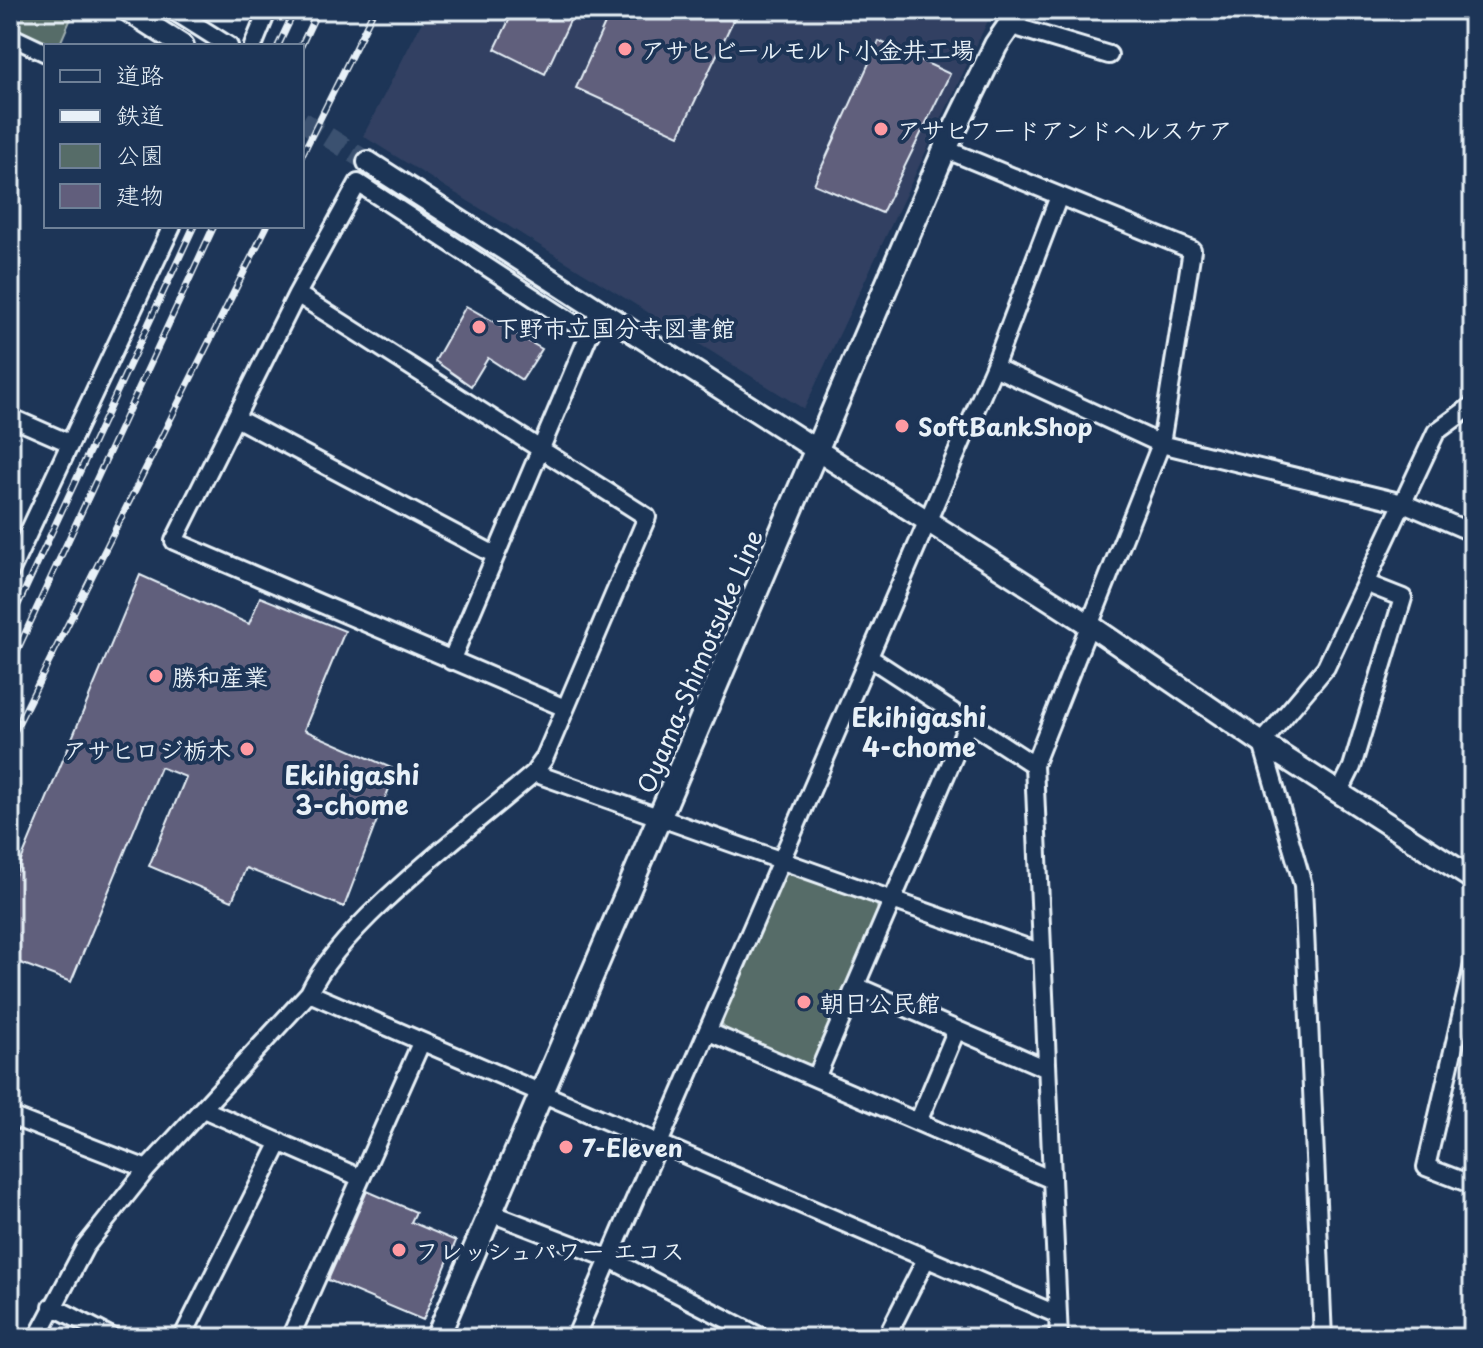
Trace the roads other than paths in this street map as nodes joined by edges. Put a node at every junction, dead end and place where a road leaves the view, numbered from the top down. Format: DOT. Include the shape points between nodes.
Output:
graph roads {
  1 [pos="127,10"];
  2 [pos="172,10"];
  3 [pos="267,11"];
  4 [pos="1015,18"];
  5 [pos="10,36"];
  6 [pos="180,44"];
  7 [pos="226,44"];
  8 [pos="254,44"];
  9 [pos="44,52"];
  10 [pos="1109,55"];
  11 [pos="945,149"];
  12 [pos="368,162"];
  13 [pos="1059,196"];
  14 [pos="171,228"];
  15 [pos="297,294"];
  16 [pos="599,311"];
  17 [pos="590,334"];
  18 [pos="994,367"];
  19 [pos="1473,405"];
  20 [pos="10,417"];
  21 [pos="236,418"];
  22 [pos="67,442"];
  23 [pos="1161,444"];
  24 [pos="542,449"];
  25 [pos="817,449"];
  26 [pos="1403,503"];
  27 [pos="926,519"];
  28 [pos="1473,533"];
  29 [pos="495,555"];
  30 [pos="10,572"];
  31 [pos="1365,583"];
  32 [pos="1091,626"];
  33 [pos="870,658"];
  34 [pos="451,661"];
  35 [pos="565,708"];
  36 [pos="969,721"];
  37 [pos="1262,743"];
  38 [pos="1034,765"];
  39 [pos="534,773"];
  40 [pos="1339,793"];
  41 [pos="661,816"];
  42 [pos="783,860"];
  43 [pos="1473,879"];
  44 [pos="893,900"];
  45 [pos="1042,953"];
  46 [pos="1473,965"];
  47 [pos="856,986"];
  48 [pos="309,993"];
  49 [pos="956,1031"];
  50 [pos="709,1032"];
  51 [pos="421,1043"];
  52 [pos="1047,1069"];
  53 [pos="816,1078"];
  54 [pos="541,1095"];
  55 [pos="203,1109"];
  56 [pos="918,1122"];
  57 [pos="10,1123"];
  58 [pos="280,1142"];
  59 [pos="660,1146"];
  60 [pos="147,1169"];
  61 [pos="361,1178"];
  62 [pos="1052,1180"];
  63 [pos="1473,1185"];
  64 [pos="491,1213"];
  65 [pos="610,1259"];
  66 [pos="926,1259"];
  67 [pos="52,1306"];
  68 [pos="1058,1315"];
  69 [pos="37,1338"];
  70 [pos="114,1338"];
  71 [pos="182,1338"];
  72 [pos="290,1338"];
  73 [pos="437,1338"];
  74 [pos="575,1338"];
  75 [pos="763,1338"];
  76 [pos="886,1338"];
  77 [pos="1059,1338"];
  78 [pos="1323,1338"];
  1 -- 6 [label="street"];
  2 -- 7 [label="street"];
  3 -- 8 [label="street"];
  4 -- 10 [label="street"];
  4 -- 11 [label="main road, Oyama-Shimotsuke Line"];
  5 -- 9 [label="street"];
  11 -- 13 [label="street"];
  11 -- 25 [label="main road, Oyama-Shimotsuke Line"];
  12 -- 16 [label="street"];
  13 -- 18 [label="street"];
  13 -- 23 [label="street" via="1192,250"];
  14 -- 22 [label="street"];
  15 -- 17 [label="street" via="358,183"];
  15 -- 21 [label="street"];
  15 -- 24 [label="street"];
  16 -- 17 [label="street"];
  16 -- 25 [label="street"];
  17 -- 24 [label="street"];
  18 -- 23 [label="street"];
  18 -- 27 [label="street"];
  19 -- 26 [label="street" via="1436,432"];
  20 -- 22 [label="street"];
  21 -- 29 [label="street"];
  21 -- 34 [label="street" via="174,541"];
  22 -- 30 [label="street"];
  23 -- 26 [label="street"];
  23 -- 32 [label="street"];
  24 -- 29 [label="street"];
  24 -- 35 [label="street" via="647,517"];
  25 -- 27 [label="street"];
  25 -- 41 [label="main road, Oyama-Shimotsuke Line"];
  26 -- 28 [label="street"];
  26 -- 31 [label="street"];
  27 -- 32 [label="street"];
  27 -- 33 [label="street"];
  29 -- 34 [label="street"];
  31 -- 37 [label="street" via="1326,667"];
  31 -- 40 [label="street" via="1403,598 1352,767"];
  32 -- 37 [label="street"];
  32 -- 38 [label="street"];
  33 -- 36 [label="street"];
  33 -- 42 [label="street"];
  34 -- 35 [label="street"];
  35 -- 39 [label="street"];
  36 -- 38 [label="street"];
  36 -- 44 [label="street"];
  37 -- 40 [label="street"];
  37 -- 78 [label="street" via="1303,885"];
  38 -- 45 [label="street"];
  39 -- 41 [label="street"];
  39 -- 48 [label="street" via="376,910 317,976"];
  40 -- 43 [label="street"];
  41 -- 42 [label="street"];
  41 -- 54 [label="main road, Oyama-Shimotsuke Line"];
  42 -- 44 [label="street"];
  42 -- 50 [label="street"];
  44 -- 45 [label="street"];
  44 -- 47 [label="street"];
  45 -- 52 [label="street"];
  46 -- 63 [label="street" via="1426,1167"];
  47 -- 49 [label="street"];
  47 -- 53 [label="street"];
  48 -- 51 [label="street"];
  48 -- 55 [label="street"];
  49 -- 52 [label="street"];
  49 -- 56 [label="street"];
  50 -- 53 [label="street"];
  50 -- 59 [label="street"];
  51 -- 54 [label="street"];
  51 -- 61 [label="street"];
  52 -- 62 [label="street"];
  53 -- 56 [label="street"];
  54 -- 59 [label="street"];
  54 -- 64 [label="main road, Oyama-Shimotsuke Line"];
  55 -- 58 [label="street"];
  55 -- 60 [label="street"];
  56 -- 62 [label="street"];
  57 -- 60 [label="street" via="13,1117"];
  58 -- 61 [label="street"];
  58 -- 71 [label="street"];
  59 -- 65 [label="street"];
  59 -- 66 [label="street"];
  60 -- 67 [label="street" via="85,1247"];
  61 -- 72 [label="street"];
  62 -- 68 [label="street"];
  64 -- 65 [label="street"];
  64 -- 73 [label="main road, Oyama-Shimotsuke Line"];
  65 -- 74 [label="street"];
  65 -- 75 [label="street"];
  66 -- 68 [label="street"];
  66 -- 76 [label="street"];
  67 -- 69 [label="street"];
  67 -- 70 [label="street"];
  68 -- 77 [label="street"];
}
